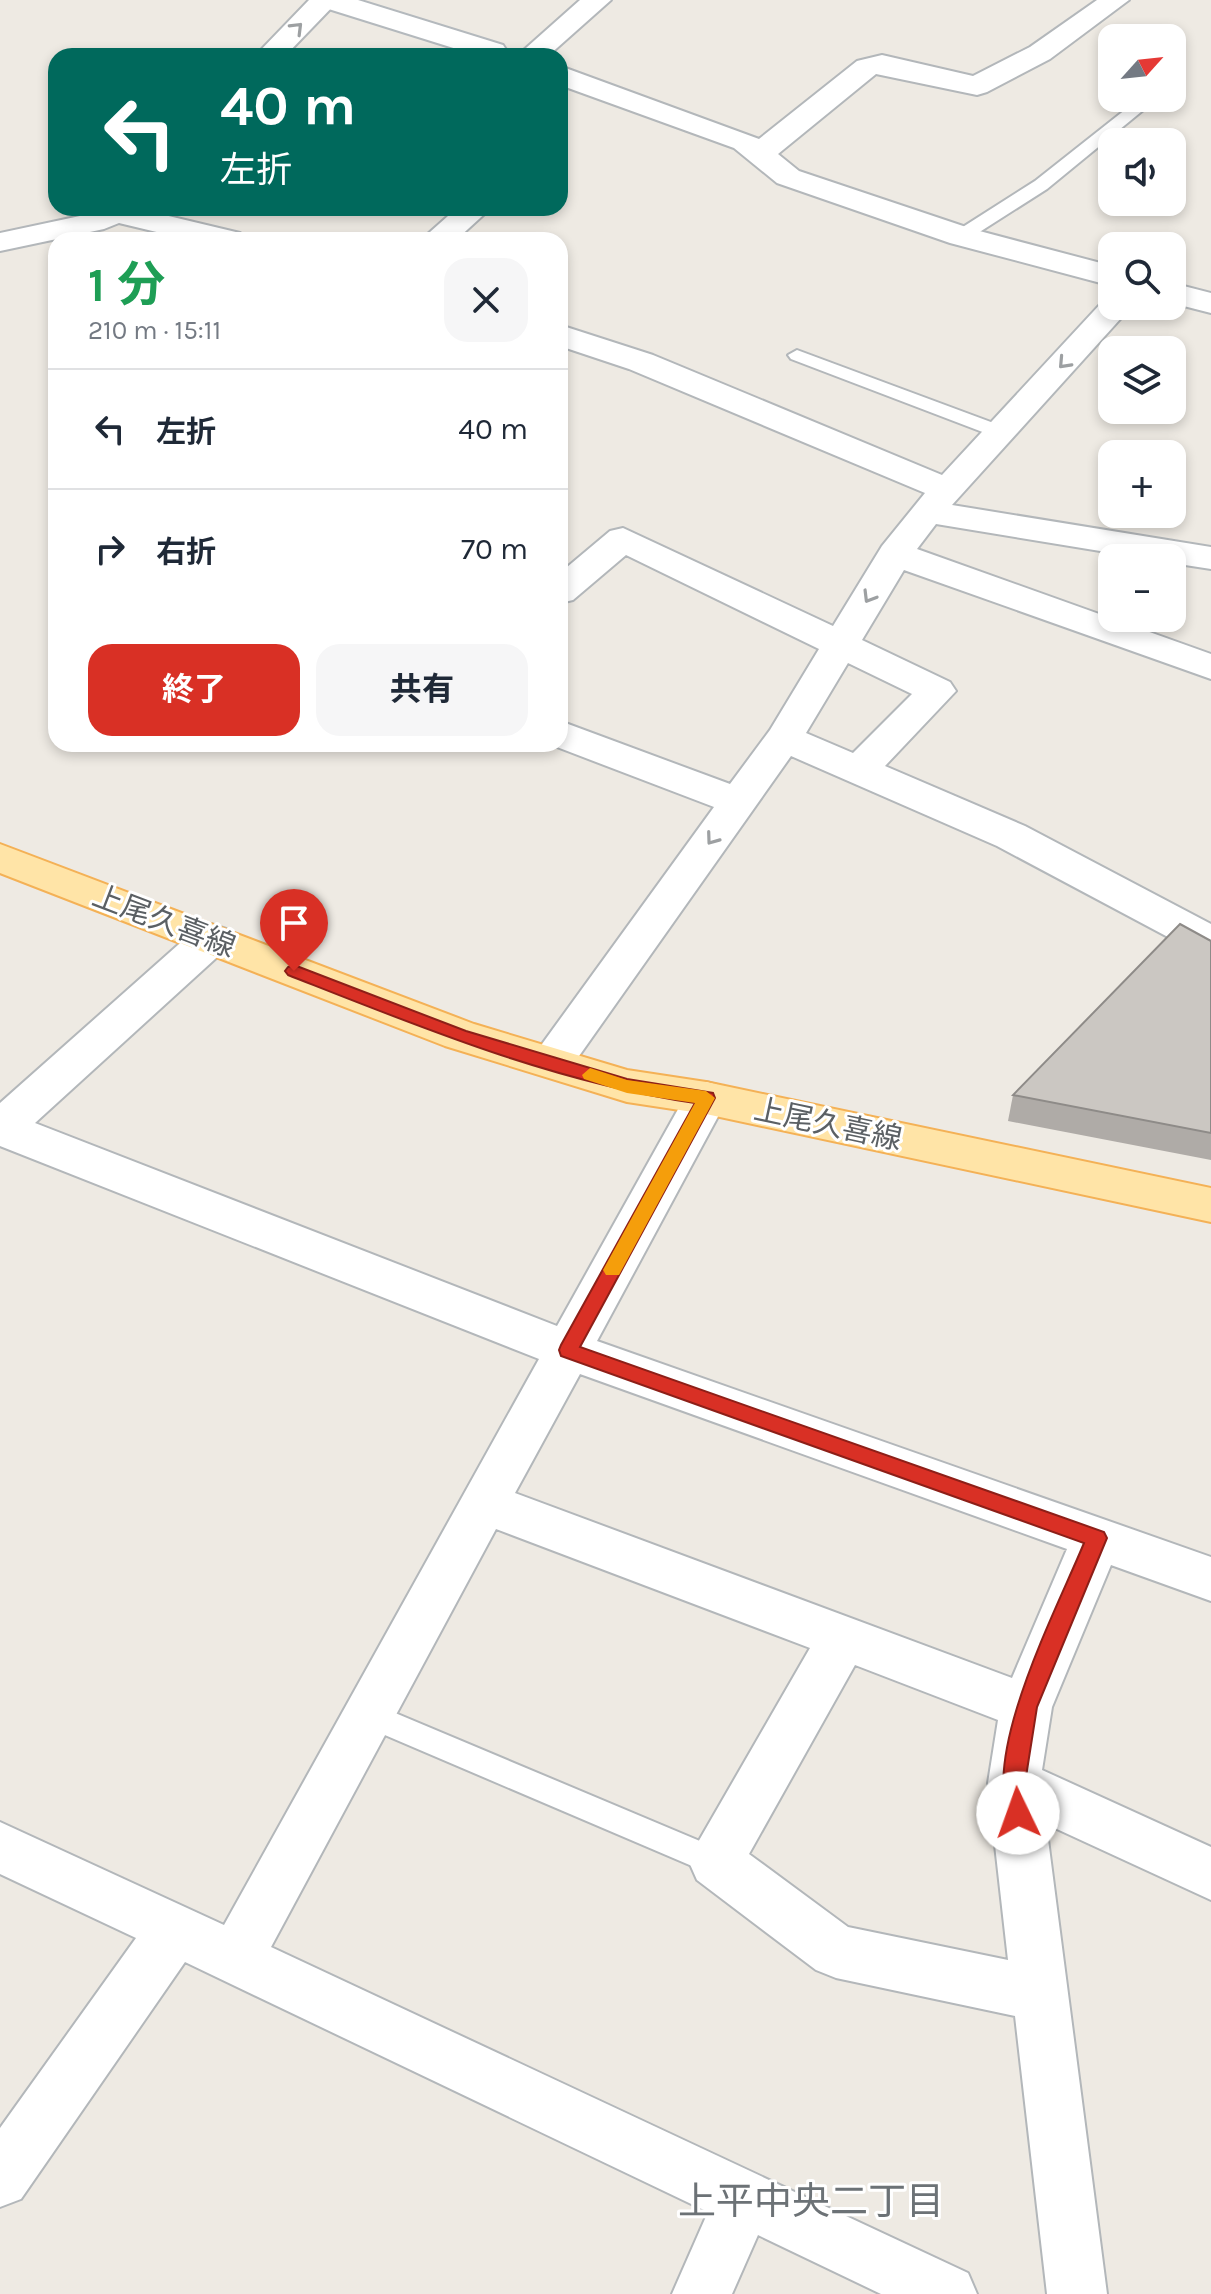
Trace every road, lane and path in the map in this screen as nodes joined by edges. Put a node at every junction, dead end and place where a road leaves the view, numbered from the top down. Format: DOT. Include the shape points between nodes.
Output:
graph roads {
  1 [pos="597,0"];
  2 [pos="1115,0"];
  3 [pos="336,1"];
  4 [pos="279,48"];
  5 [pos="478,48"];
  6 [pos="540,48"];
  7 [pos="568,78"];
  8 [pos="1132,112"];
  9 [pos="759,154"];
  10 [pos="108,216"];
  11 [pos="138,216"];
  12 [pos="466,216"];
  13 [pos="199,232"];
  14 [pos="447,232"];
  15 [pos="961,236"];
  16 [pos="0,242"];
  17 [pos="1098,272"];
  18 [pos="1186,297"];
  19 [pos="1211,303"];
  20 [pos="1103,320"];
  21 [pos="568,338"];
  22 [pos="797,355"];
  23 [pos="1000,432"];
  24 [pos="937,501"];
  25 [pos="895,554"];
  26 [pos="1211,558"];
  27 [pos="568,585"];
  28 [pos="840,645"];
  29 [pos="1211,667"];
  30 [pos="568,737"];
  31 [pos="784,738"];
  32 [pos="859,770"];
  33 [pos="738,802"];
  34 [pos="0,858"];
  35 [pos="211,939"];
  36 [pos="1211,942"];
  37 [pos="552,1062"];
  38 [pos="706,1098"];
  39 [pos="1,1128"];
  40 [pos="1211,1205"];
  41 [pos="568,1350"];
  42 [pos="485,1503"];
  43 [pos="1097,1538"];
  44 [pos="1211,1579"];
  45 [pos="843,1639"];
  46 [pos="1026,1707"];
  47 [pos="369,1715"];
  48 [pos="1014,1783"];
  49 [pos="0,1847"];
  50 [pos="716,1862"];
  51 [pos="1211,1874"];
  52 [pos="175,1929"];
  53 [pos="236,1958"];
  54 [pos="1039,1994"];
  55 [pos="0,2178"];
  56 [pos="744,2199"];
  57 [pos="702,2294"];
  58 [pos="947,2294"];
  59 [pos="1077,2294"];
  1 -- 6 [label="street"];
  2 -- 9 [label="street" via="1040,53 977,86 882,64 867,67"];
  4 -- 3 [label="street, one-way"];
  3 -- 5 [label="street"];
  7 -- 9 [label="street" via="745,142"];
  8 -- 15 [label="lane" via="1041,185"];
  9 -- 15 [label="street" via="788,177"];
  10 -- 16 [label="street"];
  11 -- 13 [label="street"];
  12 -- 14 [label="street"];
  15 -- 17 [label="street"];
  18 -- 19 [label="street"];
  20 -- 23 [label="street, one-way"];
  21 -- 24 [label="street" via="641,362"];
  22 -- 23 [label="lane"];
  23 -- 24 [label="street"];
  24 -- 25 [label="street"];
  24 -- 26 [label="street"];
  25 -- 28 [label="street, one-way"];
  25 -- 29 [label="street"];
  27 -- 28 [label="street" via="623,539"];
  28 -- 31 [label="street"];
  28 -- 32 [label="street" via="937,691"];
  30 -- 33 [label="street"];
  31 -- 32 [label="street"];
  31 -- 33 [label="street"];
  32 -- 36 [label="street" via="1011,836"];
  33 -- 37 [label="street, one-way"];
  34 -- 35 [label="main road, 上尾久喜線"];
  35 -- 37 [label="main road, 上尾久喜線" via="460,1035"];
  35 -- 39 [label="street"];
  37 -- 38 [label="main road, 上尾久喜線" via="627,1086"];
  38 -- 40 [label="main road, 上尾久喜線"];
  38 -- 41 [label="street"];
  39 -- 41 [label="street"];
  41 -- 42 [label="street"];
  41 -- 43 [label="street"];
  42 -- 45 [label="street"];
  42 -- 47 [label="street"];
  43 -- 44 [label="street"];
  43 -- 46 [label="street"];
  45 -- 46 [label="street"];
  45 -- 50 [label="street"];
  46 -- 48 [label="street"];
  47 -- 50 [label="lane"];
  47 -- 53 [label="street"];
  48 -- 51 [label="street"];
  48 -- 54 [label="street"];
  49 -- 52 [label="street"];
  50 -- 54 [label="street" via="836,1951"];
  52 -- 53 [label="street"];
  52 -- 55 [label="street"];
  53 -- 56 [label="street"];
  54 -- 59 [label="street"];
  56 -- 57 [label="street"];
  56 -- 58 [label="street"];
}
